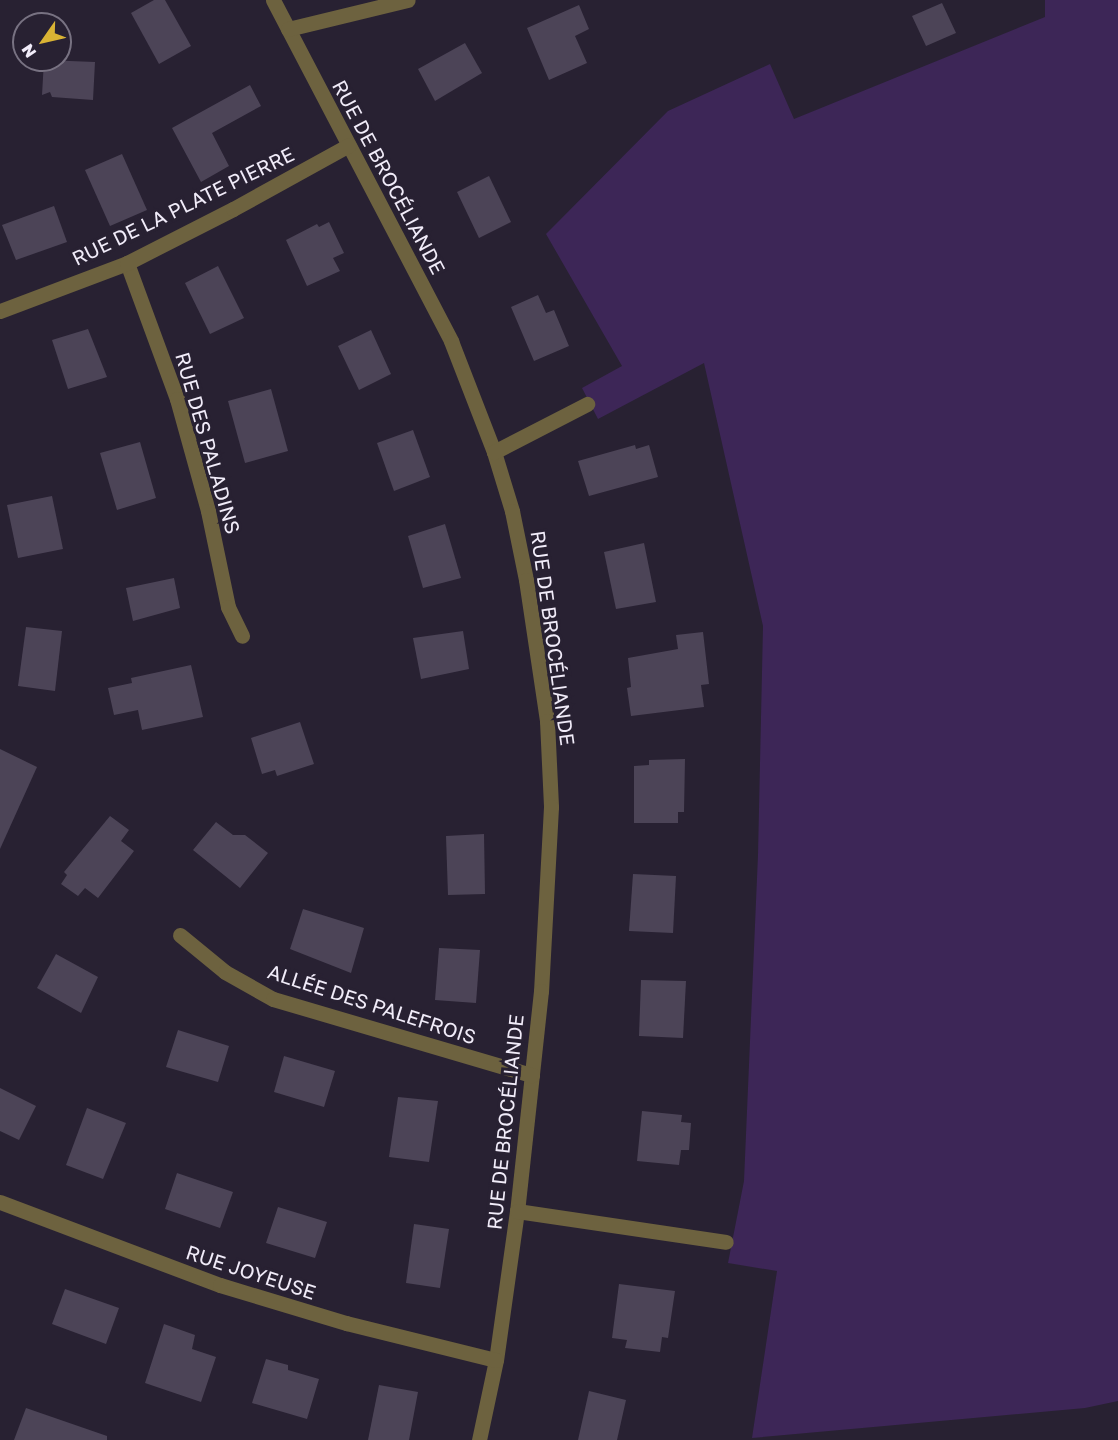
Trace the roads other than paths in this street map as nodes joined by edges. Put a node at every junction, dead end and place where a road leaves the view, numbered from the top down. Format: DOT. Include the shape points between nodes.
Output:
graph roads {
  1 [pos="273,0"];
  2 [pos="408,0"];
  3 [pos="288,29"];
  4 [pos="349,145"];
  5 [pos="127,263"];
  6 [pos="0,311"];
  7 [pos="587,404"];
  8 [pos="494,452"];
  9 [pos="242,636"];
  10 [pos="180,935"];
  11 [pos="532,1076"];
  12 [pos="0,1202"];
  13 [pos="517,1211"];
  14 [pos="726,1242"];
  15 [pos="496,1360"];
  16 [pos="479,1440"];
  1 -- 3 [label="street, RUE DE BROCÉLIANDE"];
  2 -- 3 [label="street"];
  3 -- 4 [label="street, RUE DE BROCÉLIANDE"];
  4 -- 5 [label="street, RUE DE LA PLATE PIERRE"];
  4 -- 8 [label="street, RUE DE BROCÉLIANDE" via="451,341"];
  5 -- 6 [label="street, RUE DE LA PLATE PIERRE"];
  5 -- 9 [label="street, RUE DES PALADINS" via="177,399 208,511 228,607"];
  7 -- 8 [label="street"];
  8 -- 11 [label="street, RUE DE BROCÉLIANDE" via="524,569 547,721 551,807 548,902"];
  10 -- 11 [label="street, ALLÉE DES PALEFROIS" via="225,972 273,999"];
  11 -- 13 [label="street, RUE DE BROCÉLIANDE"];
  12 -- 15 [label="street, RUE JOYEUSE" via="230,1289"];
  13 -- 14 [label="street"];
  13 -- 15 [label="street, RUE DE BROCÉLIANDE"];
  15 -- 16 [label="street, RUE DE BROCÉLIANDE"];
}
